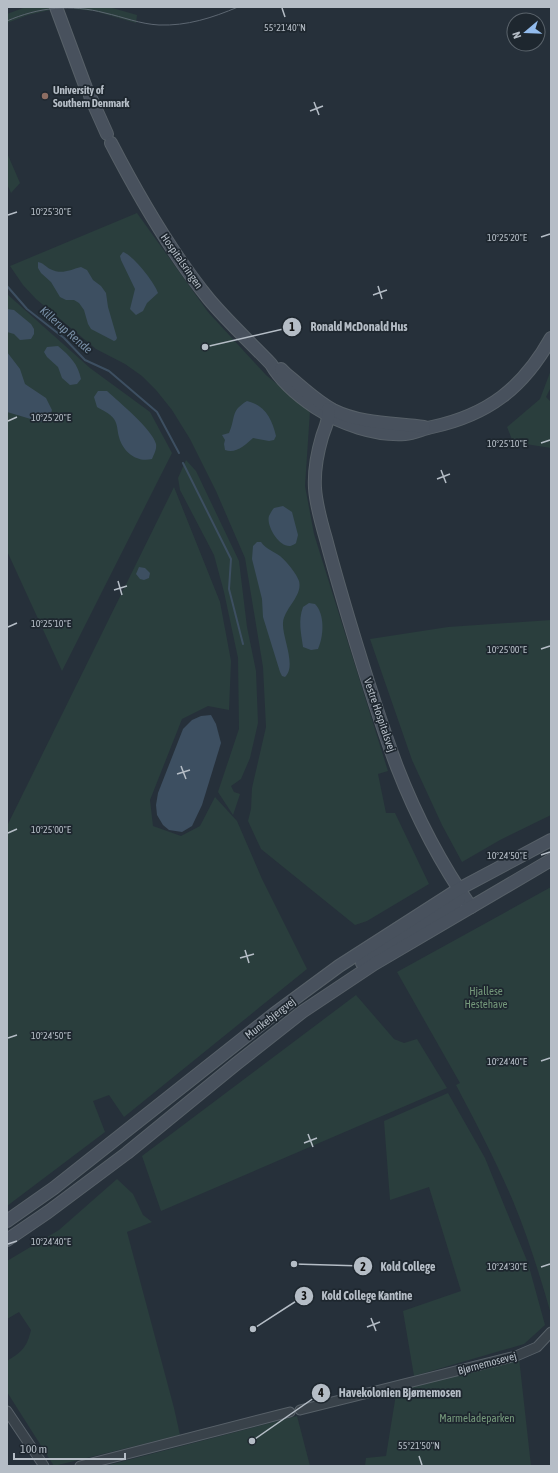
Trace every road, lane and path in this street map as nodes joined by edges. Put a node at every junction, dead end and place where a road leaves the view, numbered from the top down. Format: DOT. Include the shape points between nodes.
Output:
graph roads {
  1 [pos="56,7"];
  2 [pos="551,338"];
  3 [pos="327,412"];
  4 [pos="430,428"];
  5 [pos="375,431"];
  6 [pos="318,511"];
  7 [pos="551,840"];
  8 [pos="551,860"];
  9 [pos="459,889"];
  10 [pos="471,907"];
  11 [pos="278,1031"];
  12 [pos="7,1221"];
  13 [pos="7,1240"];
  14 [pos="551,1332"];
  15 [pos="300,1410"];
  16 [pos="7,1411"];
  17 [pos="290,1412"];
  18 [pos="44,1466"];
  19 [pos="80,1466"];
  1 -- 3 [label="street, Hospitalsringen" via="109,139 143,204 186,269 209,299 271,364 292,391"];
  2 -- 4 [label="street, Hospitalsringen" via="519,383 498,401 458,420"];
  3 -- 4 [label="street, Hospitalsringen" via="375,422"];
  3 -- 5 [label="street, Hospitalsringen" via="345,423"];
  3 -- 6 [label="street, Vestre Hospitalsvej" via="315,465"];
  4 -- 5 [label="street, Hospitalsringen" via="404,434"];
  5 -- 6 [label="street" via="341,428 334,430 324,440"];
  6 -- 9 [label="street, Vestre Hospitalsvej" via="341,596 398,768 433,843"];
  7 -- 9 [label="street, Munkebjergvej"];
  8 -- 10 [label="street, Munkebjergvej"];
  9 -- 10 [label="street, Vestre Hospitalsvej"];
  9 -- 11 [label="street" via="459,899 456,903 386,946 300,1007 288,1016"];
  9 -- 12 [label="street, Munkebjergvej" via="339,966 54,1188"];
  10 -- 11 [label="street, Munkebjergvej" via="368,968"];
  11 -- 13 [label="street, Munkebjergvej" via="127,1153"];
  14 -- 15 [label="street, Bjørnemosevej" via="537,1347 516,1356"];
  16 -- 18 [label="street"];
  17 -- 19 [label="street"];
}
